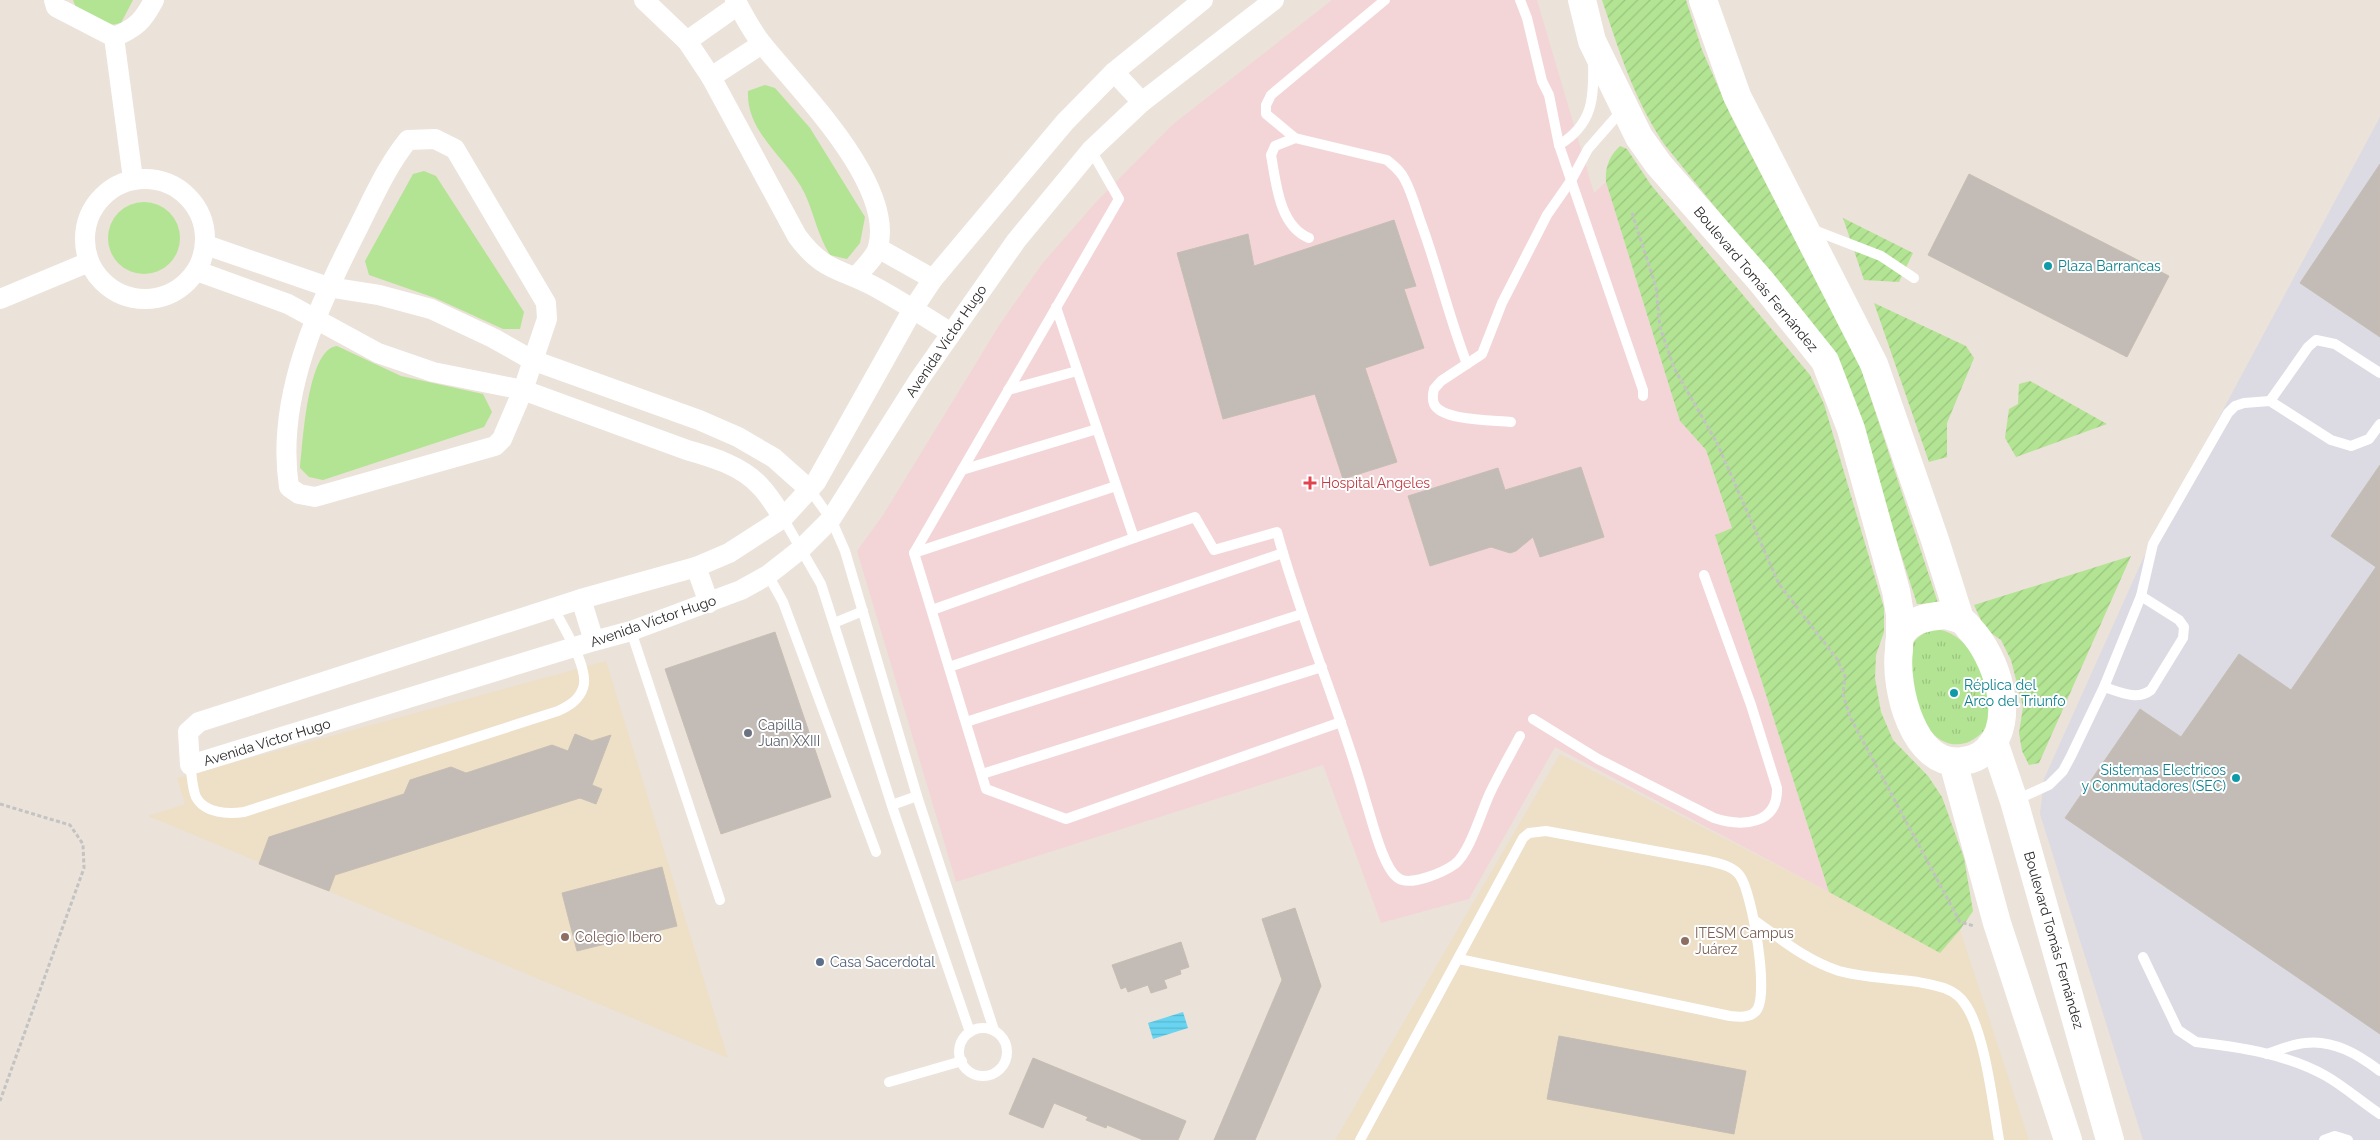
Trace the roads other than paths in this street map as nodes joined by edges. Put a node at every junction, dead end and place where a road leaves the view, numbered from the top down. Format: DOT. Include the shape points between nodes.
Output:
graph roads {
  1 [pos="54,0"];
  2 [pos="154,0"];
  3 [pos="644,0"];
  4 [pos="1203,0"];
  5 [pos="1274,0"];
  6 [pos="1385,0"];
  7 [pos="1520,0"];
  8 [pos="1582,0"];
  9 [pos="1703,0"];
  10 [pos="737,2"];
  11 [pos="114,37"];
  12 [pos="1592,40"];
  13 [pos="687,41"];
  14 [pos="762,44"];
  15 [pos="1114,72"];
  16 [pos="710,77"];
  17 [pos="1142,102"];
  18 [pos="1624,107"];
  19 [pos="1295,138"];
  20 [pos="1559,145"];
  21 [pos="1092,150"];
  22 [pos="133,179"];
  23 [pos="1572,179"];
  24 [pos="1805,228"];
  25 [pos="1309,238"];
  26 [pos="206,245"];
  27 [pos="878,248"];
  28 [pos="89,262"];
  29 [pos="197,271"];
  30 [pos="856,277"];
  31 [pos="1914,278"];
  32 [pos="932,279"];
  33 [pos="328,287"];
  34 [pos="0,299"];
  35 [pos="1056,307"];
  36 [pos="912,309"];
  37 [pos="316,318"];
  38 [pos="951,332"];
  39 [pos="532,360"];
  40 [pos="1467,364"];
  41 [pos="1077,372"];
  42 [pos="2380,373"];
  43 [pos="523,390"];
  44 [pos="1008,390"];
  45 [pos="1643,396"];
  46 [pos="2270,401"];
  47 [pos="699,420"];
  48 [pos="1511,422"];
  49 [pos="2380,424"];
  50 [pos="1097,429"];
  51 [pos="687,450"];
  52 [pos="962,470"];
  53 [pos="1116,486"];
  54 [pos="810,490"];
  55 [pos="783,518"];
  56 [pos="830,519"];
  57 [pos="1134,538"];
  58 [pos="801,549"];
  59 [pos="914,552"];
  60 [pos="1283,553"];
  61 [pos="696,567"];
  62 [pos="768,574"];
  63 [pos="1704,575"];
  64 [pos="2141,596"];
  65 [pos="581,599"];
  66 [pos="709,603"];
  67 [pos="554,609"];
  68 [pos="932,610"];
  69 [pos="863,611"];
  70 [pos="1302,614"];
  71 [pos="1960,619"];
  72 [pos="834,623"];
  73 [pos="631,631"];
  74 [pos="1900,636"];
  75 [pos="594,641"];
  76 [pos="574,648"];
  77 [pos="949,667"];
  78 [pos="1322,667"];
  79 [pos="2104,687"];
  80 [pos="1533,719"];
  81 [pos="966,722"];
  82 [pos="1341,722"];
  83 [pos="1520,736"];
  84 [pos="1994,742"];
  85 [pos="1953,762"];
  86 [pos="190,766"];
  87 [pos="982,774"];
  88 [pos="917,796"];
  89 [pos="2014,801"];
  90 [pos="892,804"];
  91 [pos="876,852"];
  92 [pos="720,900"];
  93 [pos="1754,920"];
  94 [pos="2143,957"];
  95 [pos="1459,959"];
  96 [pos="994,1030"];
  97 [pos="970,1032"];
  98 [pos="2267,1054"];
  99 [pos="962,1061"];
  100 [pos="2380,1071"];
  101 [pos="889,1082"];
  102 [pos="2380,1114"];
  103 [pos="1360,1140"];
  104 [pos="1999,1140"];
  105 [pos="2068,1140"];
  106 [pos="2110,1140"];
  107 [pos="2324,1140"];
  108 [pos="2348,1140"];
  1 -- 11 [label="street" via="56,7"];
  2 -- 11 [label="street" via="145,17 131,30"];
  3 -- 13 [label="street"];
  4 -- 15 [label="street, Avenida Víctor Hugo"];
  5 -- 17 [label="street, Avenida Víctor Hugo"];
  6 -- 19 [label="lane" via="1271,95 1266,104 1266,114"];
  7 -- 20 [label="lane" via="1549,95"];
  8 -- 12 [label="main road, Boulevard Tomás Fernández"];
  9 -- 24 [label="main road" via="1737,96"];
  10 -- 13 [label="street"];
  10 -- 14 [label="street"];
  11 -- 22 [label="street"];
  12 -- 18 [label="main road, Boulevard Tomás Fernández"];
  12 -- 20 [label="lane" via="1594,87 1588,114 1575,135"];
  13 -- 16 [label="street"];
  14 -- 16 [label="street"];
  14 -- 27 [label="street" via="821,112 869,185 878,218"];
  15 -- 17 [label="street"];
  15 -- 32 [label="street, Avenida Víctor Hugo" via="1065,122"];
  16 -- 30 [label="street" via="808,250 826,266"];
  17 -- 21 [label="street, Avenida Víctor Hugo"];
  18 -- 23 [label="lane" via="1588,149"];
  18 -- 74 [label="main road, Boulevard Tomás Fernández" via="1639,137 1659,165 1761,280 1825,361 1850,429 1896,590"];
  19 -- 25 [label="lane" via="1276,146 1271,154 1278,194 1286,216 1301,235"];
  19 -- 40 [label="lane" via="1387,160 1397,168 1419,218"];
  20 -- 23 [label="lane"];
  21 -- 35 [label="lane" via="1119,199"];
  21 -- 38 [label="street, Avenida Víctor Hugo" via="1016,241"];
  22 -- 26 [label="street" via="152,178 170,183 186,193 198,208 205,225"];
  22 -- 28 [label="street" via="116,185 91,210 84,244"];
  23 -- 40 [label="lane" via="1542,224 1502,303 1482,354"];
  23 -- 45 [label="lane"];
  24 -- 31 [label="lane" via="1881,256"];
  24 -- 71 [label="main road" via="1874,364"];
  26 -- 29 [label="street"];
  26 -- 33 [label="street"];
  27 -- 30 [label="street"];
  27 -- 32 [label="street"];
  28 -- 29 [label="street" via="99,278 113,290 131,298 150,299 168,295 185,285"];
  28 -- 34 [label="street"];
  29 -- 37 [label="street" via="288,304"];
  30 -- 36 [label="street"];
  32 -- 36 [label="street, Avenida Víctor Hugo"];
  33 -- 37 [label="street"];
  33 -- 39 [label="street" via="431,309"];
  33 -- 39 [label="street" via="392,159 408,140 435,139 455,149 546,303 547,319"];
  35 -- 41 [label="lane"];
  35 -- 44 [label="lane"];
  36 -- 38 [label="street"];
  36 -- 54 [label="street, Avenida Víctor Hugo"];
  37 -- 43 [label="street" via="378,353 433,372"];
  37 -- 43 [label="street" via="296,380 288,419 285,460 289,487 299,494 315,497 495,446 502,439"];
  38 -- 56 [label="street, Avenida Víctor Hugo"];
  39 -- 43 [label="street"];
  39 -- 47 [label="street"];
  40 -- 48 [label="lane" via="1434,388 1434,404 1450,415"];
  41 -- 44 [label="lane"];
  41 -- 50 [label="lane"];
  42 -- 46 [label="lane" via="2335,344 2316,340"];
  43 -- 51 [label="street"];
  44 -- 52 [label="lane"];
  46 -- 49 [label="lane" via="2331,440 2351,446 2369,439"];
  46 -- 64 [label="lane" via="2244,403 2228,413 2153,544"];
  47 -- 51 [label="street"];
  47 -- 54 [label="street" via="774,458"];
  50 -- 52 [label="lane"];
  50 -- 53 [label="lane"];
  51 -- 55 [label="street" via="714,458 744,473 760,485"];
  52 -- 59 [label="lane"];
  53 -- 57 [label="lane"];
  53 -- 59 [label="lane"];
  54 -- 55 [label="street, Avenida Víctor Hugo"];
  54 -- 56 [label="lane"];
  55 -- 58 [label="lane"];
  55 -- 61 [label="street, Avenida Víctor Hugo" via="730,553"];
  56 -- 58 [label="street, Avenida Víctor Hugo"];
  56 -- 69 [label="lane" via="845,551"];
  57 -- 60 [label="lane" via="1195,517 1214,550 1277,532"];
  57 -- 68 [label="lane"];
  58 -- 62 [label="street, Avenida Víctor Hugo"];
  58 -- 72 [label="lane" via="821,584"];
  59 -- 68 [label="lane"];
  60 -- 70 [label="lane"];
  60 -- 77 [label="lane"];
  61 -- 65 [label="street, Avenida Víctor Hugo"];
  61 -- 66 [label="street"];
  62 -- 66 [label="street, Avenida Víctor Hugo"];
  62 -- 91 [label="lane" via="783,602"];
  63 -- 80 [label="lane" via="1777,788 1777,797 1769,812 1746,823 1714,818 1598,759"];
  64 -- 79 [label="lane"];
  64 -- 79 [label="lane" via="2179,620 2184,628 2183,638 2144,696"];
  65 -- 67 [label="street, Avenida Víctor Hugo"];
  65 -- 75 [label="street"];
  66 -- 73 [label="street, Avenida Víctor Hugo"];
  67 -- 76 [label="lane"];
  67 -- 86 [label="street, Avenida Víctor Hugo" via="199,722 188,732"];
  68 -- 77 [label="lane"];
  69 -- 72 [label="lane"];
  69 -- 88 [label="lane"];
  70 -- 78 [label="lane"];
  70 -- 81 [label="lane"];
  71 -- 74 [label="main road" via="1944,615 1923,617"];
  71 -- 84 [label="main road" via="1976,635 1996,673 2002,700 2001,722"];
  72 -- 90 [label="lane"];
  73 -- 75 [label="street, Avenida Víctor Hugo"];
  73 -- 92 [label="lane"];
  74 -- 85 [label="main road" via="1898,675 1910,720 1923,742 1938,756"];
  75 -- 76 [label="street, Avenida Víctor Hugo"];
  76 -- 86 [label="street, Avenida Víctor Hugo"];
  76 -- 86 [label="lane" via="582,667 584,687 571,705 244,812 218,812 205,806 197,798"];
  77 -- 81 [label="lane"];
  78 -- 82 [label="lane"];
  78 -- 87 [label="lane"];
  79 -- 89 [label="lane" via="2063,771 2049,785"];
  81 -- 87 [label="lane"];
  82 -- 83 [label="lane" via="1390,868 1397,878 1416,882 1454,865 1463,855 1490,792"];
  82 -- 87 [label="lane" via="1066,819 986,789"];
  84 -- 85 [label="main road" via="1985,752 1969,760"];
  84 -- 89 [label="main road, Boulevard Tomás Fernández"];
  85 -- 105 [label="main road" via="1997,923"];
  88 -- 90 [label="lane"];
  88 -- 96 [label="lane"];
  89 -- 106 [label="main road, Boulevard Tomás Fernández"];
  90 -- 97 [label="lane"];
  93 -- 95 [label="lane" via="1761,970 1761,998 1756,1011 1742,1017"];
  93 -- 95 [label="lane" via="1744,883 1739,875 1722,864 1536,830 1523,838 1515,851"];
  93 -- 104 [label="lane" via="1803,955 1839,971 1937,986 1955,993 1966,1004 1974,1023"];
  94 -- 98 [label="lane" via="2178,1030 2186,1037 2196,1042"];
  95 -- 103 [label="lane"];
  96 -- 97 [label="lane" via="986,1028"];
  96 -- 99 [label="lane" via="1005,1042 1007,1050 1003,1066 981,1075 972,1073"];
  97 -- 99 [label="lane" via="960,1045"];
  98 -- 100 [label="lane" via="2305,1042 2328,1044 2360,1056"];
  98 -- 102 [label="lane" via="2327,1077"];
  99 -- 101 [label="lane"];
  107 -- 108 [label="lane" via="2335,1136"];
}
